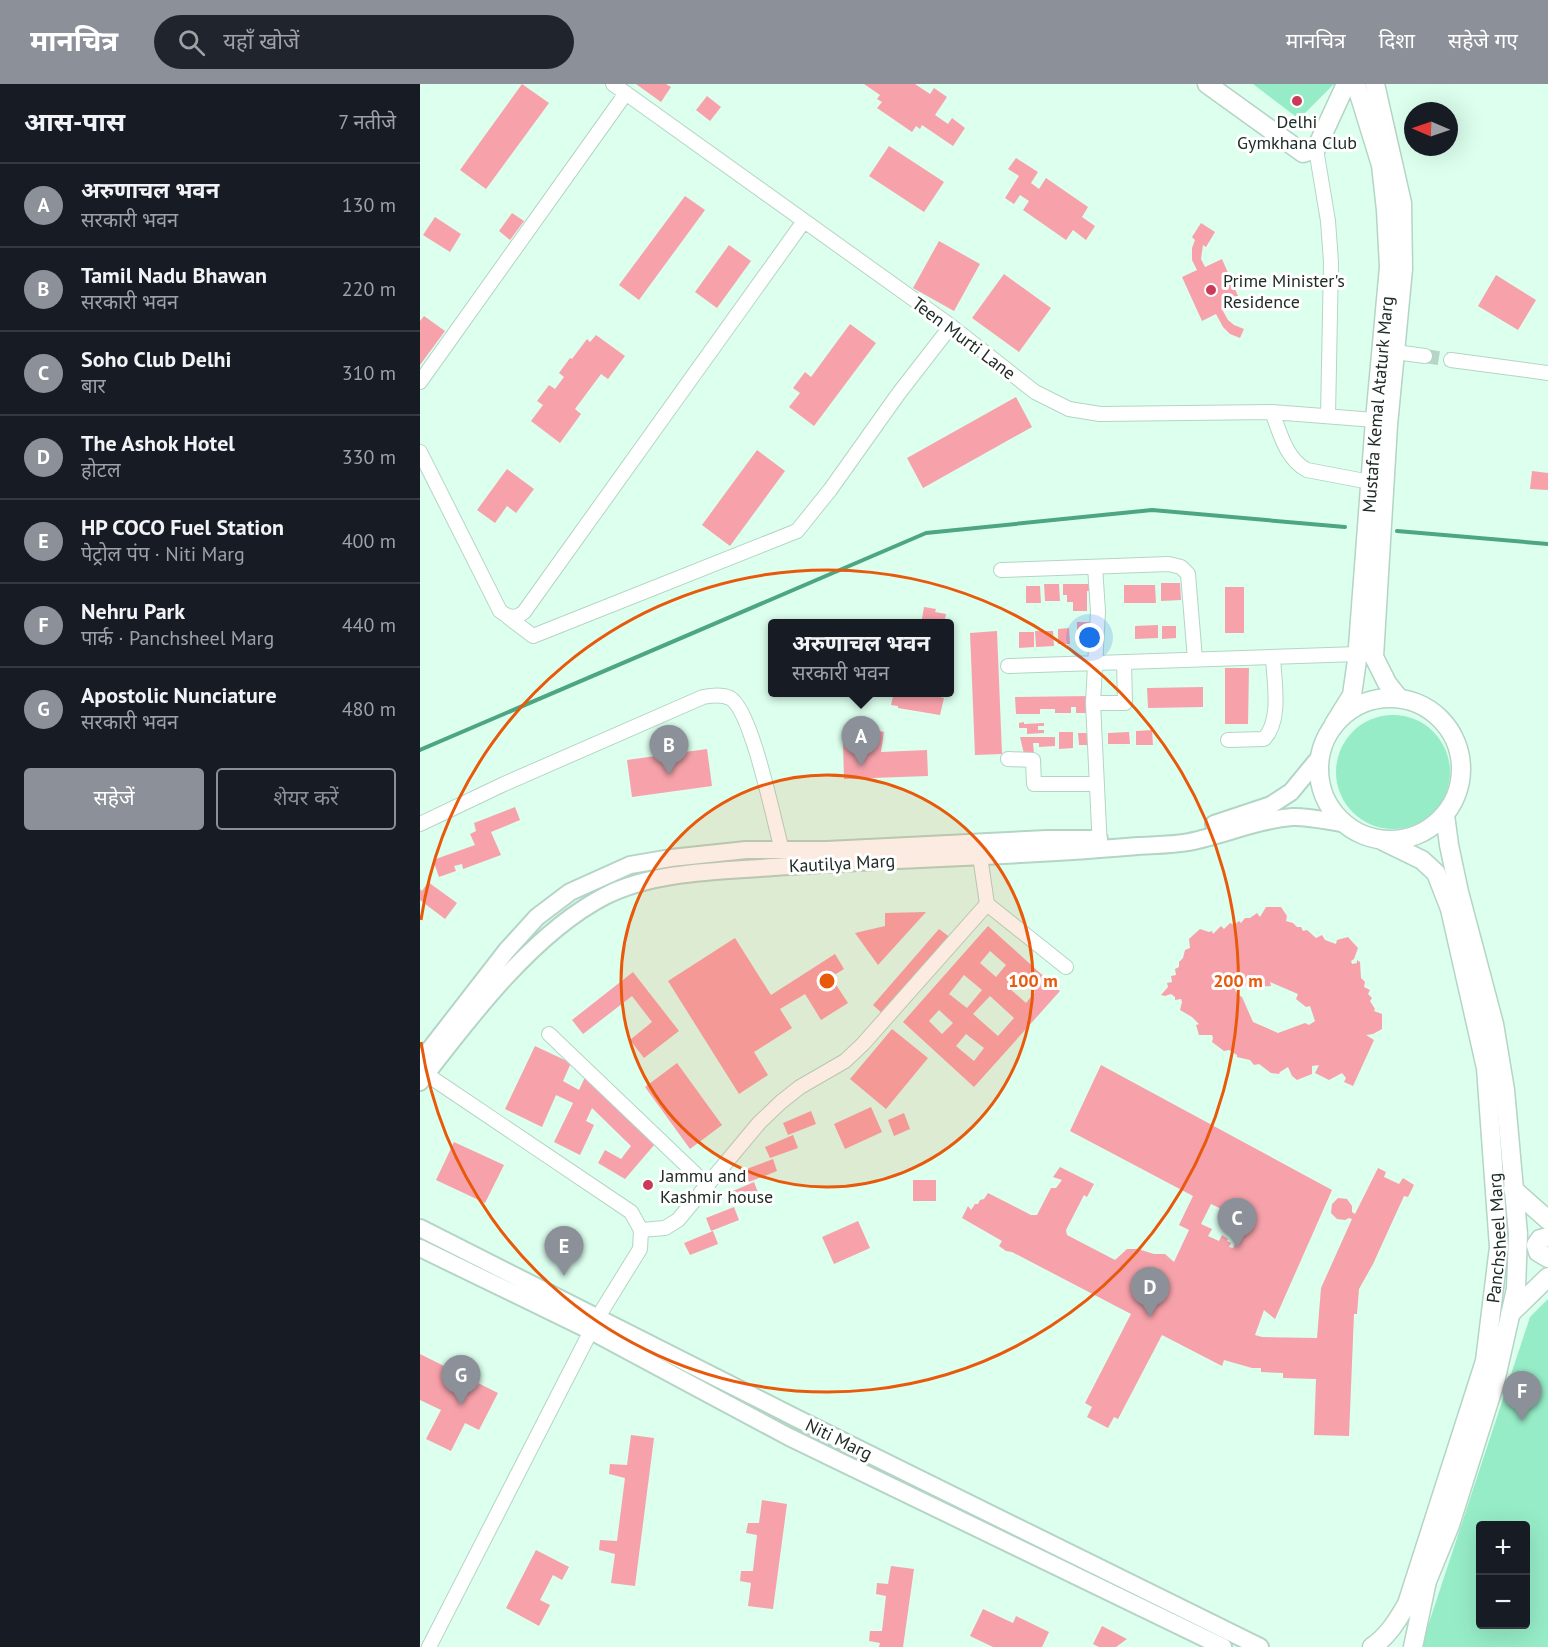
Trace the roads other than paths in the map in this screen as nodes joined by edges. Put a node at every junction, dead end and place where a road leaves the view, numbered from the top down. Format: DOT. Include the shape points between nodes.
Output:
graph roads {
  1 [pos="613,84"];
  2 [pos="1207,84"];
  3 [pos="1227,84"];
  4 [pos="1346,84"];
  5 [pos="1356,84"];
  6 [pos="1375,84"];
  7 [pos="626,93"];
  8 [pos="1316,149"];
  9 [pos="804,221"];
  10 [pos="951,326"];
  11 [pos="1395,352"];
  12 [pos="1425,356"];
  13 [pos="1451,360"];
  14 [pos="1548,373"];
  15 [pos="420,382"];
  16 [pos="1272,412"];
  17 [pos="1328,416"];
  18 [pos="1375,420"];
  19 [pos="420,452"];
  20 [pos="1370,482"];
  21 [pos="1095,567"];
  22 [pos="1001,570"];
  23 [pos="508,617"];
  24 [pos="1358,654"];
  25 [pos="1273,657"];
  26 [pos="1195,659"];
  27 [pos="1124,662"];
  28 [pos="1094,663"];
  29 [pos="1008,666"];
  30 [pos="1398,697"];
  31 [pos="1093,704"];
  32 [pos="1334,724"];
  33 [pos="1228,740"];
  34 [pos="1319,758"];
  35 [pos="1008,759"];
  36 [pos="1097,784"];
  37 [pos="1445,815"];
  38 [pos="1342,823"];
  39 [pos="420,824"];
  40 [pos="1383,841"];
  41 [pos="1099,845"];
  42 [pos="782,850"];
  43 [pos="980,856"];
  44 [pos="987,904"];
  45 [pos="1066,967"];
  46 [pos="549,1034"];
  47 [pos="422,1072"];
  48 [pos="708,1186"];
  49 [pos="1513,1189"];
  50 [pos="1548,1220"];
  51 [pos="420,1228"];
  52 [pos="641,1230"];
  53 [pos="1548,1237"];
  54 [pos="420,1248"];
  55 [pos="1548,1258"];
  56 [pos="1548,1277"];
  57 [pos="1510,1314"];
  58 [pos="594,1324"];
  59 [pos="429,1647"];
  60 [pos="1223,1647"];
  61 [pos="1260,1647"];
  62 [pos="1372,1647"];
  63 [pos="1413,1647"];
  1 -- 7 [label="street, Teen Murti Lane"];
  2 -- 8 [label="main road" via="1303,153"];
  3 -- 8 [label="main road"];
  4 -- 8 [label="main road"];
  5 -- 18 [label="main road, Mustafa Kemal Ataturk Marg" via="1381,165 1386,210 1389,267"];
  6 -- 11 [label="main road, Mustafa Kemal Ataturk Marg" via="1402,203 1403,268"];
  7 -- 9 [label="street, Teen Murti Lane"];
  7 -- 15 [label="street"];
  8 -- 17 [label="street" via="1331,262"];
  9 -- 10 [label="street, Teen Murti Lane"];
  9 -- 23 [label="street" via="524,612"];
  10 -- 16 [label="street, Teen Murti Lane" via="1035,392 1070,409 1100,414"];
  10 -- 23 [label="street" via="797,531 533,636"];
  11 -- 12 [label="street"];
  11 -- 30 [label="main road, Mustafa Kemal Ataturk Marg" via="1374,657"];
  13 -- 14 [label="street"];
  16 -- 17 [label="street, Teen Murti Lane"];
  16 -- 20 [label="street" via="1287,449 1301,467"];
  17 -- 18 [label="street, Teen Murti Lane"];
  18 -- 20 [label="main road, Mustafa Kemal Ataturk Marg"];
  19 -- 23 [label="street" via="500,611"];
  20 -- 24 [label="main road, Mustafa Kemal Ataturk Marg"];
  21 -- 22 [label="street"];
  21 -- 26 [label="street" via="1181,567 1188,574"];
  21 -- 28 [label="street" via="1098,611"];
  24 -- 25 [label="street"];
  24 -- 32 [label="main road, Mustafa Kemal Ataturk Marg" via="1352,695"];
  25 -- 26 [label="street"];
  25 -- 33 [label="street" via="1275,719 1271,731 1264,739"];
  26 -- 27 [label="street"];
  27 -- 28 [label="street"];
  27 -- 31 [label="street" via="1125,703"];
  28 -- 29 [label="street"];
  28 -- 31 [label="street"];
  30 -- 32 [label="main road" via="1363,703"];
  30 -- 37 [label="main road" via="1429,710 1442,720 1456,741 1461,779"];
  31 -- 36 [label="street"];
  32 -- 34 [label="main road"];
  34 -- 38 [label="main road" via="1319,782 1328,805"];
  34 -- 41 [label="street, Kautilya Marg" via="1291,792 1271,805 1184,832"];
  35 -- 36 [label="street" via="1033,760 1034,784"];
  36 -- 41 [label="street"];
  37 -- 40 [label="main road" via="1418,835"];
  37 -- 49 [label="main road, Panchsheel Marg" via="1459,891 1494,1024 1505,1090"];
  38 -- 40 [label="main road"];
  38 -- 41 [label="street, Kautilya Marg" via="1296,816 1188,842"];
  39 -- 42 [label="street" via="693,701 718,695 731,699 741,709 750,729"];
  40 -- 62 [label="main road, Panchsheel Marg" via="1422,860 1436,873 1450,909 1486,1068 1498,1247 1485,1361 1453,1466 1407,1604 1395,1625"];
  41 -- 42 [label="street, Kautilya Marg" via="1047,839"];
  41 -- 43 [label="street, Kautilya Marg"];
  42 -- 47 [label="street, Kautilya Marg" via="746,850 630,865 570,892 537,917 507,950"];
  43 -- 44 [label="street"];
  43 -- 47 [label="street, Kautilya Marg" via="721,871 636,883 604,897 567,921 530,953"];
  44 -- 45 [label="street"];
  44 -- 48 [label="street" via="862,1044 845,1061 781,1102"];
  46 -- 48 [label="street"];
  47 -- 52 [label="street" via="631,1212"];
  48 -- 52 [label="street" via="678,1220 665,1228"];
  49 -- 50 [label="main road"];
  49 -- 57 [label="main road, Panchsheel Marg" via="1518,1234 1516,1289"];
  51 -- 58 [label="street, Niti Marg"];
  52 -- 58 [label="street" via="640,1249"];
  53 -- 55 [label="main road" via="1536,1245 1538,1252"];
  54 -- 58 [label="street, Niti Marg"];
  56 -- 57 [label="main road"];
  57 -- 63 [label="main road, Panchsheel Marg" via="1495,1382 1450,1525 1427,1581"];
  58 -- 59 [label="street"];
  58 -- 60 [label="street, Niti Marg" via="789,1437"];
  58 -- 61 [label="street, Niti Marg" via="798,1419"];
}
